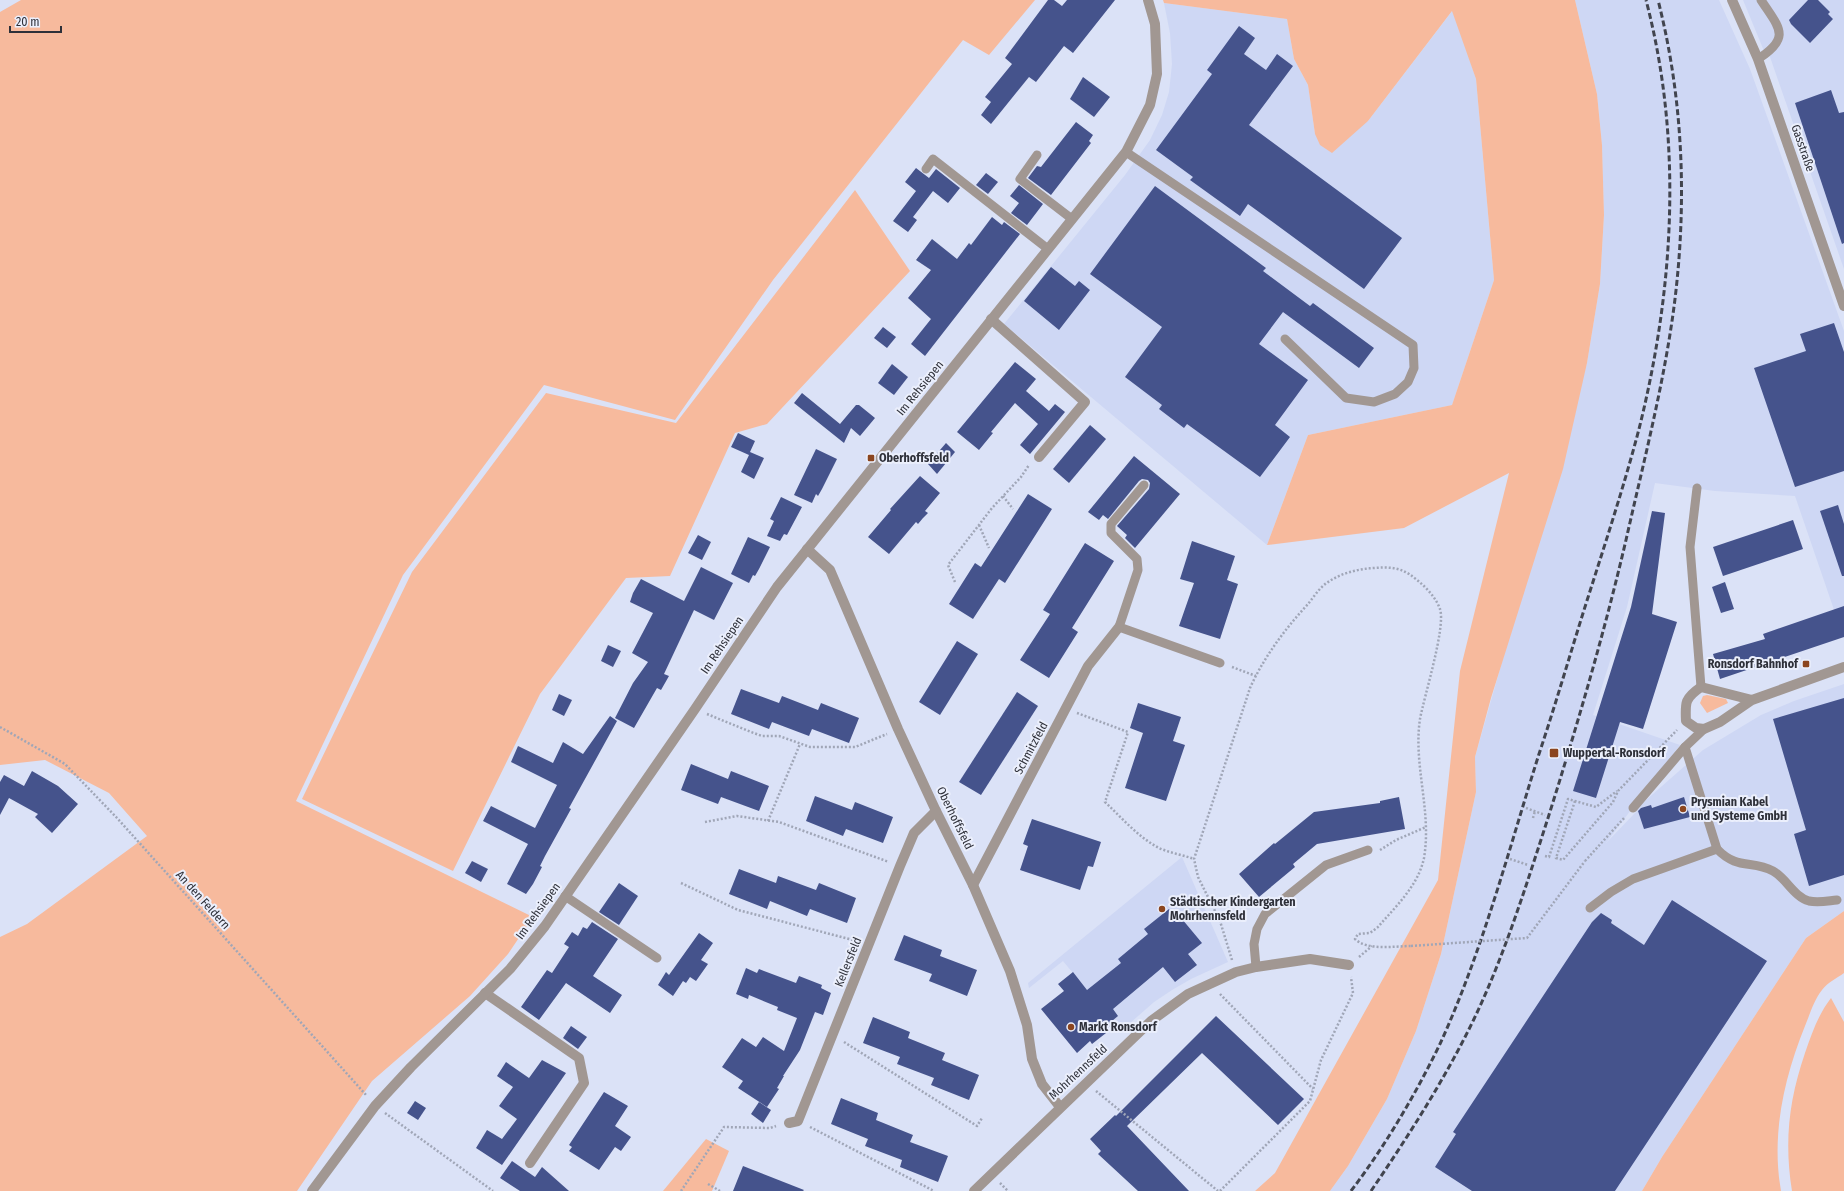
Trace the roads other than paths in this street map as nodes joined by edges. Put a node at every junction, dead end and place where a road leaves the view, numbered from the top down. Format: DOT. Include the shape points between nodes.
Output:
graph roads {
  1 [pos="1148,0"];
  2 [pos="1732,0"];
  3 [pos="1761,0"];
  4 [pos="1758,59"];
  5 [pos="1126,152"];
  6 [pos="1037,155"];
  7 [pos="926,169"];
  8 [pos="1072,218"];
  9 [pos="1048,249"];
  10 [pos="1844,306"];
  11 [pos="991,319"];
  12 [pos="1285,339"];
  13 [pos="1039,457"];
  14 [pos="1144,485"];
  15 [pos="1697,488"];
  16 [pos="807,549"];
  17 [pos="1119,627"];
  18 [pos="1220,663"];
  19 [pos="1844,667"];
  20 [pos="1701,687"];
  21 [pos="1752,700"];
  22 [pos="1704,729"];
  23 [pos="1685,747"];
  24 [pos="1633,808"];
  25 [pos="936,811"];
  26 [pos="1717,849"];
  27 [pos="1368,850"];
  28 [pos="973,885"];
  29 [pos="565,896"];
  30 [pos="1837,900"];
  31 [pos="1590,908"];
  32 [pos="658,958"];
  33 [pos="1349,965"];
  34 [pos="1256,967"];
  35 [pos="485,993"];
  36 [pos="1060,1107"];
  37 [pos="794,1122"];
  38 [pos="530,1163"];
  39 [pos="312,1191"];
  40 [pos="974,1191"];
  1 -- 5 [label="street, Im Rehsiepen" via="1155,24 1157,74 1150,105"];
  2 -- 4 [label="street, Gasstraße"];
  3 -- 4 [label="lane" via="1776,24 1779,42"];
  4 -- 10 [label="street, Gasstraße"];
  5 -- 8 [label="street, Im Rehsiepen"];
  5 -- 12 [label="lane" via="1413,345 1414,368 1408,382 1395,394 1374,402 1346,398"];
  6 -- 8 [label="lane" via="1020,179"];
  7 -- 9 [label="lane" via="933,159"];
  8 -- 9 [label="street, Im Rehsiepen"];
  9 -- 11 [label="street, Im Rehsiepen"];
  11 -- 13 [label="street" via="1086,402"];
  11 -- 16 [label="street, Im Rehsiepen"];
  14 -- 17 [label="lane" via="1111,524 1111,533 1137,559 1138,570"];
  15 -- 20 [label="lane" via="1690,547"];
  16 -- 25 [label="street, Oberhoffsfeld" via="830,570"];
  16 -- 29 [label="street, Im Rehsiepen" via="777,586"];
  17 -- 18 [label="lane"];
  17 -- 28 [label="street, Schmitzfeld" via="1088,666"];
  19 -- 21 [label="street"];
  20 -- 21 [label="street"];
  20 -- 22 [label="street" via="1688,696 1685,708 1686,721 1696,728"];
  21 -- 22 [label="street" via="1720,722"];
  22 -- 23 [label="lane"];
  23 -- 24 [label="lane"];
  23 -- 26 [label="lane"];
  25 -- 28 [label="street, Oberhoffsfeld"];
  25 -- 37 [label="street, Kellersfeld" via="914,833 834,1035"];
  26 -- 30 [label="lane" via="1725,858 1767,868 1781,875 1797,894 1807,901"];
  26 -- 31 [label="lane" via="1634,879"];
  27 -- 34 [label="lane" via="1326,865 1265,914 1257,929 1254,944"];
  28 -- 36 [label="street, Oberhoffsfeld" via="1010,971 1027,1025 1032,1059 1042,1084"];
  29 -- 32 [label="lane"];
  29 -- 35 [label="street, Im Rehsiepen" via="545,926 510,969"];
  33 -- 34 [label="street, Mohrhennsfeld" via="1310,959"];
  34 -- 36 [label="street, Mohrhennsfeld" via="1236,972 1188,994 1151,1021"];
  35 -- 38 [label="street" via="579,1058 584,1084"];
  35 -- 39 [label="street, Im Rehsiepen" via="375,1106"];
  36 -- 40 [label="street, Mohrhennsfeld"];
}
